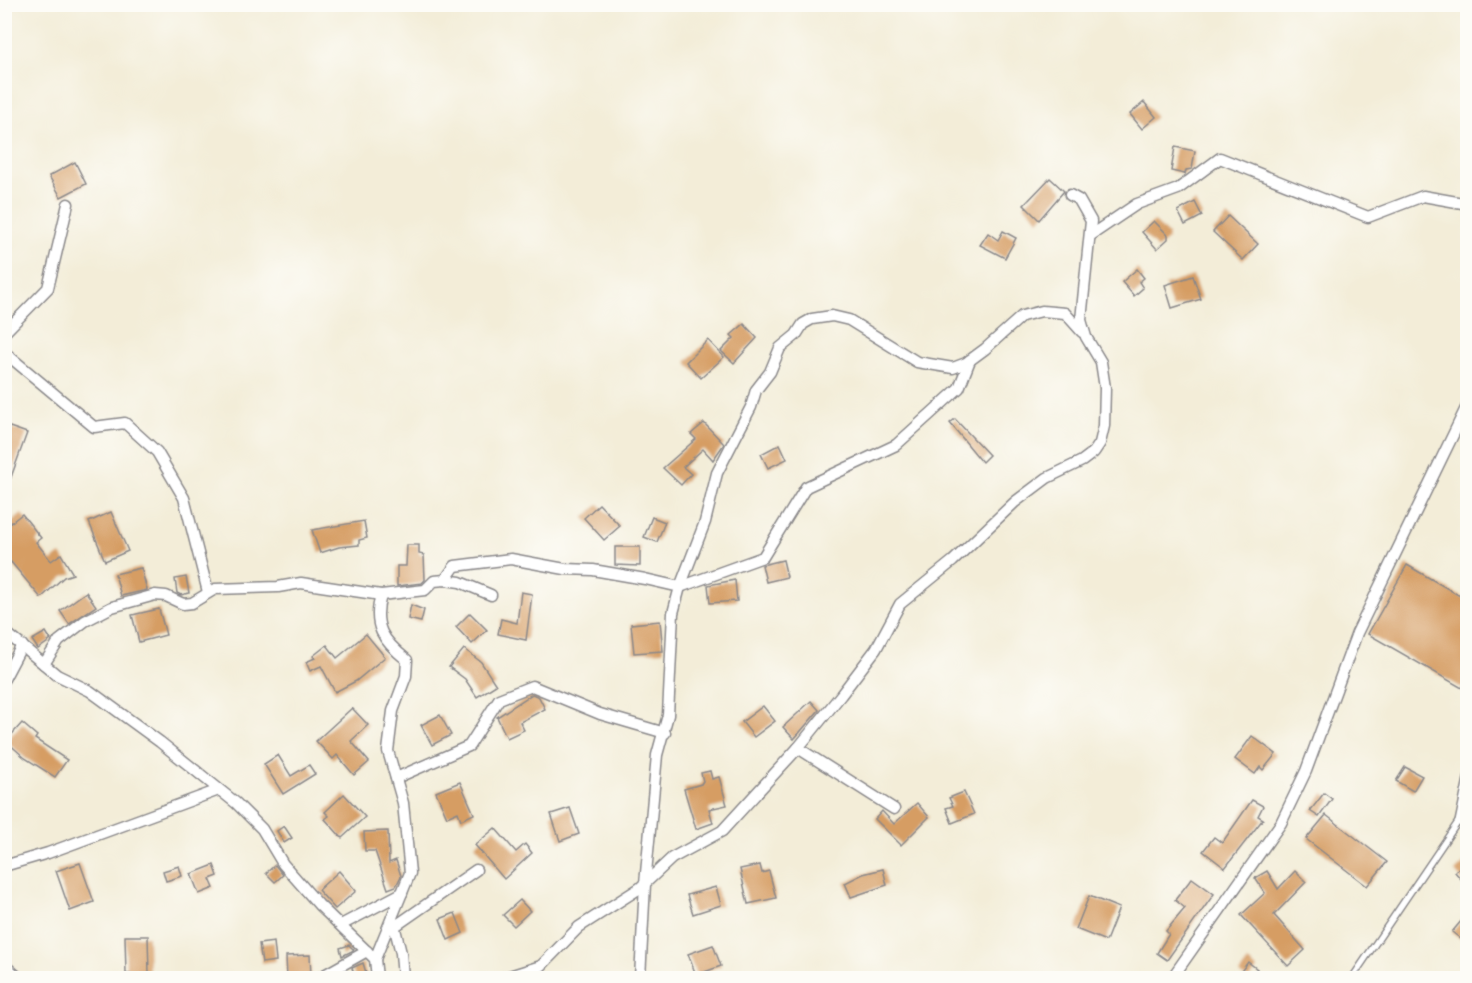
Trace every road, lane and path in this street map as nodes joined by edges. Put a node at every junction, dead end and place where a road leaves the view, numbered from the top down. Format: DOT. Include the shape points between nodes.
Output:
graph roads {
  1 [pos="1070,195"];
  2 [pos="68,204"];
  3 [pos="1467,204"];
  4 [pos="1091,236"];
  5 [pos="4,333"];
  6 [pos="1086,337"];
  7 [pos="4,352"];
  8 [pos="970,360"];
  9 [pos="1467,404"];
  10 [pos="445,580"];
  11 [pos="680,587"];
  12 [pos="208,592"];
  13 [pos="381,595"];
  14 [pos="491,595"];
  15 [pos="4,631"];
  16 [pos="22,645"];
  17 [pos="44,664"];
  18 [pos="4,679"];
  19 [pos="664,733"];
  20 [pos="798,748"];
  21 [pos="1467,774"];
  22 [pos="396,778"];
  23 [pos="219,790"];
  24 [pos="894,809"];
  25 [pos="1458,822"];
  26 [pos="1467,827"];
  27 [pos="4,866"];
  28 [pos="476,870"];
  29 [pos="645,884"];
  30 [pos="402,893"];
  31 [pos="393,923"];
  32 [pos="340,925"];
  33 [pos="371,955"];
  34 [pos="4,965"];
  35 [pos="19,978"];
  36 [pos="319,978"];
  37 [pos="377,978"];
  38 [pos="403,978"];
  39 [pos="503,978"];
  40 [pos="640,978"];
  41 [pos="1172,978"];
  42 [pos="1352,978"];
  1 -- 4 [label="street" via="1086,210"];
  2 -- 5 [label="street" via="48,288"];
  3 -- 4 [label="street" via="1423,196 1368,217 1220,158 1178,189 1137,204"];
  4 -- 6 [label="street" via="1081,307"];
  6 -- 8 [label="street" via="1065,313 1032,312"];
  6 -- 20 [label="street" via="1104,370 1104,426 1100,443 1082,461 1047,478 1015,502 900,604 876,649"];
  7 -- 12 [label="street" via="94,427 125,423 157,452 184,498"];
  8 -- 11 [label="street" via="959,388 896,445 806,487 763,557"];
  8 -- 11 [label="street" via="952,368 925,365 849,320 819,317 803,324 780,348 770,372 753,395 751,407 717,473 705,522"];
  9 -- 41 [label="street" via="1357,633 1306,771 1281,823"];
  10 -- 11 [label="street" via="454,566 511,559"];
  10 -- 13 [label="street" via="434,581 425,590"];
  10 -- 14 [label="street"];
  11 -- 19 [label="street" via="671,631"];
  12 -- 13 [label="street" via="301,583"];
  12 -- 17 [label="street" via="192,603 155,595 112,607 58,641"];
  13 -- 22 [label="street" via="377,619 387,644 406,660 406,676 393,711 388,751"];
  15 -- 16 [label="street"];
  16 -- 17 [label="street"];
  16 -- 18 [label="street"];
  17 -- 23 [label="street" via="160,742"];
  19 -- 22 [label="street" via="600,714 532,686 499,699 469,746"];
  19 -- 29 [label="street" via="657,755"];
  20 -- 24 [label="street"];
  20 -- 29 [label="street" via="722,831 672,858"];
  21 -- 25 [label="lane"];
  22 -- 30 [label="street" via="411,862"];
  23 -- 27 [label="street" via="48,854"];
  23 -- 32 [label="street" via="262,828 283,864"];
  25 -- 26 [label="lane"];
  25 -- 42 [label="lane"];
  28 -- 31 [label="street"];
  29 -- 39 [label="street" via="579,927 541,966"];
  29 -- 40 [label="street"];
  30 -- 31 [label="street"];
  30 -- 32 [label="street"];
  31 -- 33 [label="street"];
  31 -- 38 [label="street"];
  32 -- 33 [label="street"];
  33 -- 36 [label="street"];
  33 -- 37 [label="street"];
  34 -- 35 [label="street"];
}
